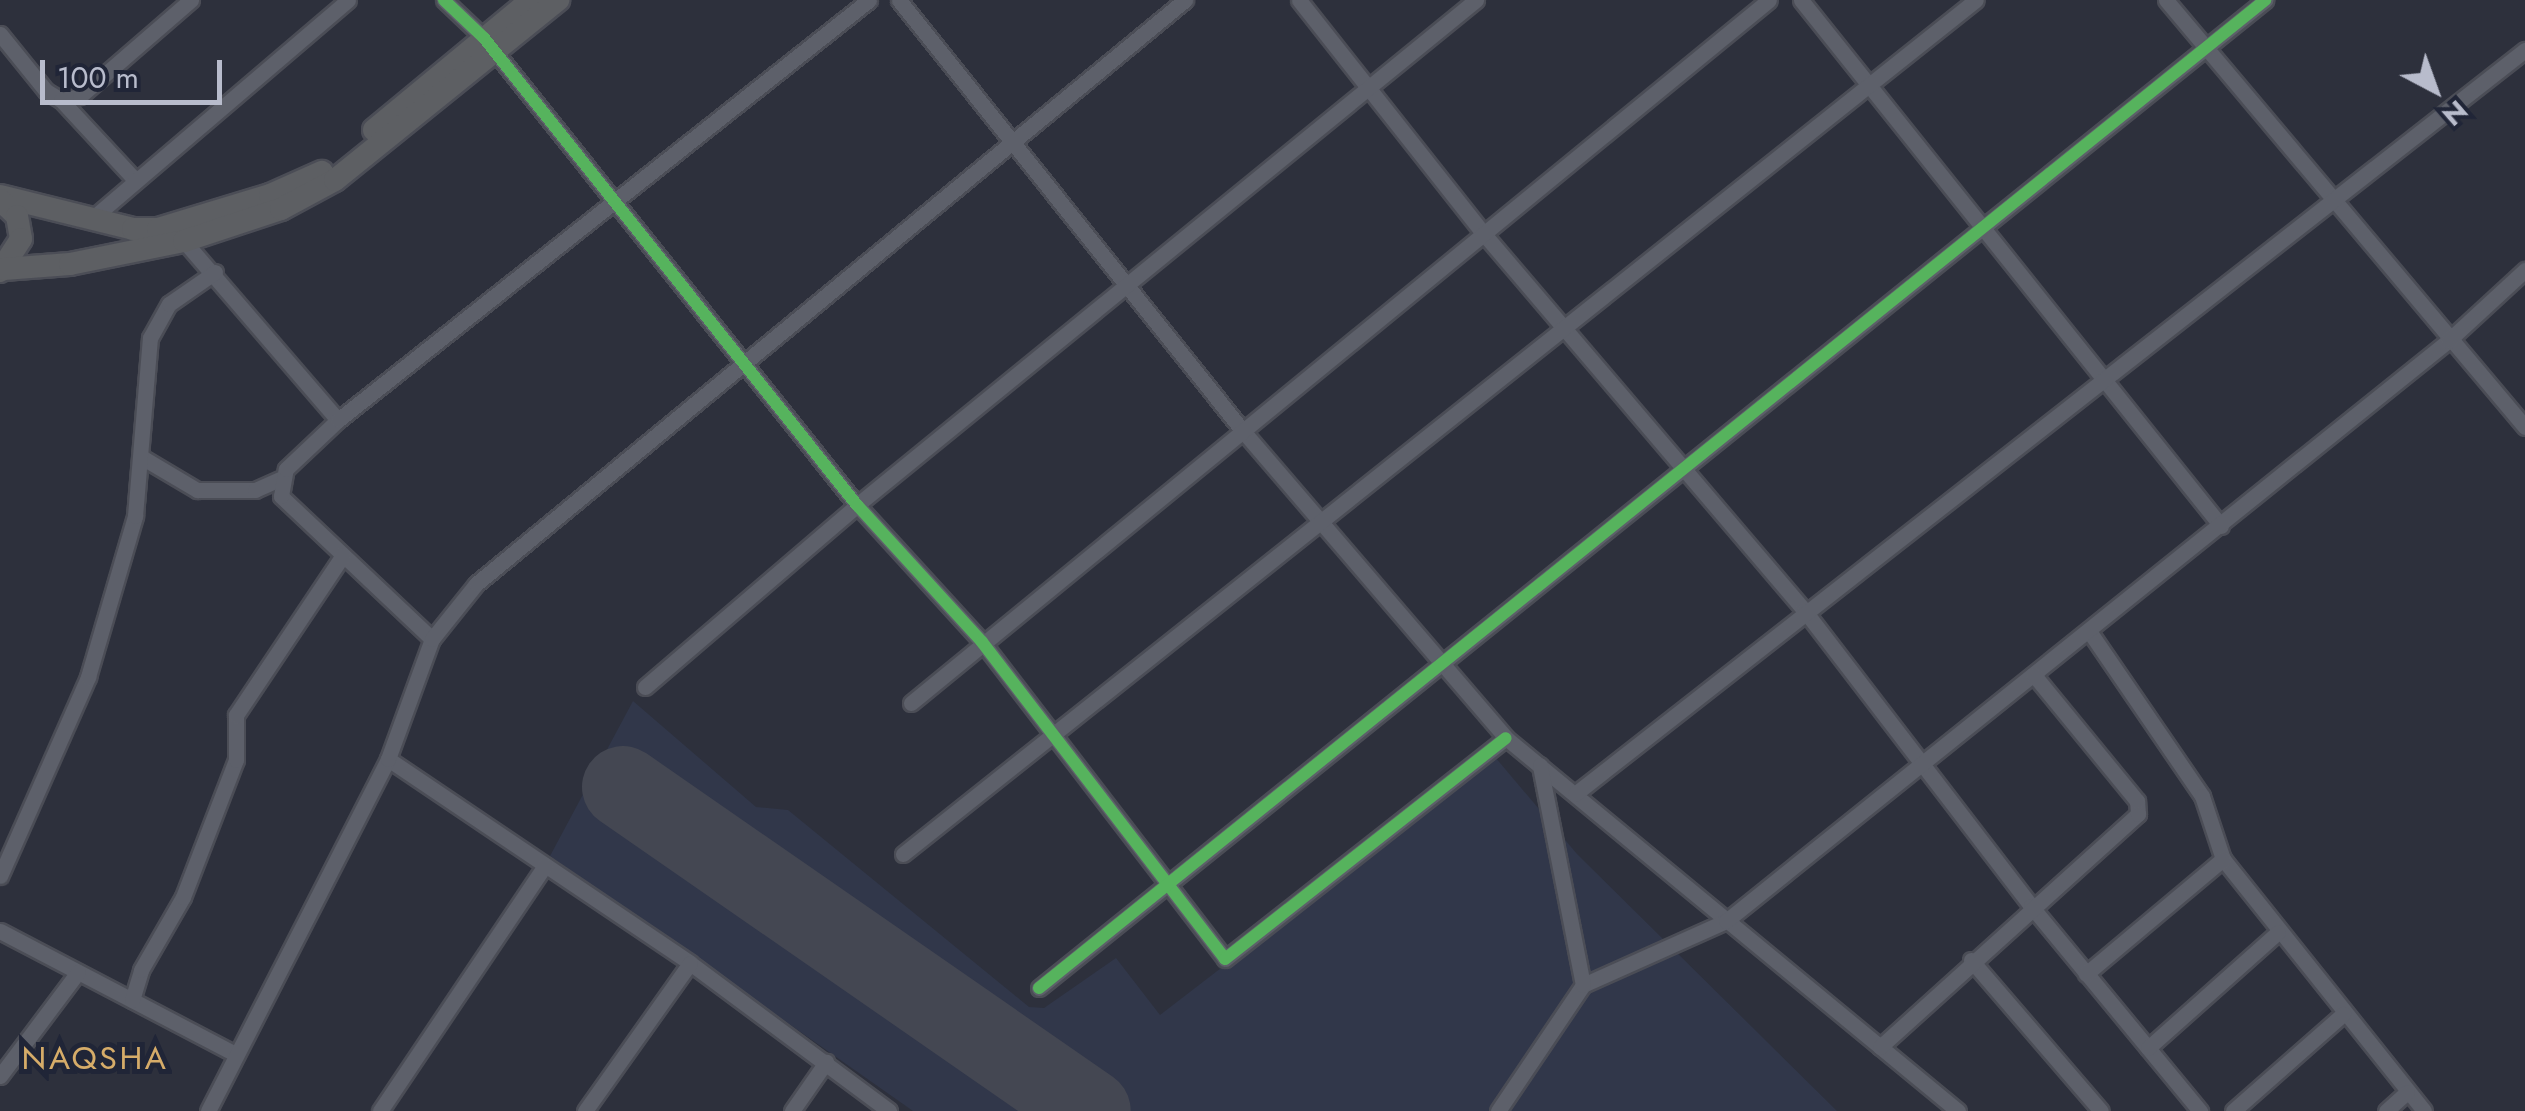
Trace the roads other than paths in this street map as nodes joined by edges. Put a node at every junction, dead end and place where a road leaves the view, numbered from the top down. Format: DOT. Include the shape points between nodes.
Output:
graph roads {
  1 [pos="191,0"];
  2 [pos="348,0"];
  3 [pos="444,0"];
  4 [pos="532,0"];
  5 [pos="558,0"];
  6 [pos="869,0"];
  7 [pos="899,0"];
  8 [pos="1185,0"];
  9 [pos="1298,0"];
  10 [pos="1476,0"];
  11 [pos="1769,0"];
  12 [pos="1801,0"];
  13 [pos="1976,0"];
  14 [pos="2166,0"];
  15 [pos="2264,0"];
  16 [pos="0,34"];
  17 [pos="490,45"];
  18 [pos="2206,48"];
  19 [pos="2525,50"];
  20 [pos="1368,84"];
  21 [pos="1869,86"];
  22 [pos="61,100"];
  23 [pos="1011,138"];
  24 [pos="136,182"];
  25 [pos="0,198"];
  26 [pos="618,202"];
  27 [pos="2337,204"];
  28 [pos="94,216"];
  29 [pos="1984,230"];
  30 [pos="1484,234"];
  31 [pos="184,241"];
  32 [pos="2,270"];
  33 [pos="2525,270"];
  34 [pos="216,272"];
  35 [pos="1128,283"];
  36 [pos="1563,322"];
  37 [pos="2448,341"];
  38 [pos="745,361"];
  39 [pos="2103,377"];
  40 [pos="338,420"];
  41 [pos="2525,427"];
  42 [pos="1243,431"];
  43 [pos="143,458"];
  44 [pos="1682,473"];
  45 [pos="280,479"];
  46 [pos="857,505"];
  47 [pos="1321,517"];
  48 [pos="2221,526"];
  49 [pos="343,555"];
  50 [pos="1804,610"];
  51 [pos="2090,630"];
  52 [pos="432,639"];
  53 [pos="982,642"];
  54 [pos="1443,666"];
  55 [pos="2034,674"];
  56 [pos="645,687"];
  57 [pos="911,703"];
  58 [pos="1050,735"];
  59 [pos="1506,738"];
  60 [pos="388,758"];
  61 [pos="1921,763"];
  62 [pos="1540,765"];
  63 [pos="1576,794"];
  64 [pos="903,854"];
  65 [pos="2223,860"];
  66 [pos="546,865"];
  67 [pos="0,876"];
  68 [pos="1168,888"];
  69 [pos="2030,906"];
  70 [pos="1726,921"];
  71 [pos="0,931"];
  72 [pos="2278,932"];
  73 [pos="1972,960"];
  74 [pos="690,963"];
  75 [pos="78,972"];
  76 [pos="2086,974"];
  77 [pos="1583,985"];
  78 [pos="1039,988"];
  79 [pos="132,1000"];
  80 [pos="2343,1014"];
  81 [pos="1880,1047"];
  82 [pos="2148,1048"];
  83 [pos="233,1053"];
  84 [pos="826,1062"];
  85 [pos="0,1076"];
  86 [pos="2407,1092"];
  87 [pos="208,1111"];
  88 [pos="380,1111"];
  89 [pos="585,1111"];
  90 [pos="792,1111"];
  91 [pos="889,1111"];
  92 [pos="1498,1111"];
  93 [pos="1958,1111"];
  94 [pos="2101,1111"];
  95 [pos="2200,1111"];
  96 [pos="2233,1111"];
  97 [pos="2386,1111"];
  98 [pos="2424,1111"];
  1 -- 22 [label="street" via="80,96"];
  2 -- 24 [label="street"];
  3 -- 17 [label="street"];
  4 -- 17 [label="highway"];
  5 -- 17 [label="highway"];
  6 -- 26 [label="street"];
  7 -- 23 [label="street"];
  8 -- 23 [label="street"];
  9 -- 20 [label="street"];
  10 -- 20 [label="street"];
  11 -- 30 [label="street"];
  12 -- 21 [label="street"];
  13 -- 21 [label="street"];
  14 -- 18 [label="street"];
  15 -- 18 [label="street"];
  16 -- 22 [label="street"];
  17 -- 26 [label="street"];
  17 -- 28 [label="highway" via="322,172 294,185 158,229"];
  17 -- 31 [label="highway" via="335,180 282,210"];
  18 -- 27 [label="street"];
  18 -- 29 [label="street"];
  19 -- 27 [label="street"];
  20 -- 30 [label="street"];
  20 -- 35 [label="street"];
  21 -- 29 [label="street"];
  21 -- 36 [label="street"];
  22 -- 24 [label="street"];
  23 -- 35 [label="street"];
  23 -- 38 [label="street"];
  24 -- 28 [label="street"];
  25 -- 28 [label="highway"];
  25 -- 32 [label="highway" via="16,216 22,239"];
  26 -- 38 [label="street"];
  26 -- 40 [label="street"];
  27 -- 37 [label="street"];
  27 -- 39 [label="street"];
  29 -- 39 [label="street"];
  29 -- 44 [label="street"];
  30 -- 36 [label="street"];
  30 -- 42 [label="street"];
  31 -- 32 [label="highway"];
  31 -- 34 [label="street"];
  33 -- 37 [label="street"];
  34 -- 40 [label="street"];
  34 -- 43 [label="street" via="169,304 150,338"];
  35 -- 42 [label="street"];
  35 -- 46 [label="street"];
  36 -- 44 [label="street"];
  36 -- 47 [label="street"];
  37 -- 41 [label="street"];
  37 -- 48 [label="street"];
  38 -- 46 [label="street"];
  38 -- 52 [label="street" via="476,584"];
  39 -- 48 [label="street"];
  39 -- 50 [label="street"];
  40 -- 45 [label="street"];
  42 -- 47 [label="street"];
  42 -- 53 [label="street"];
  43 -- 45 [label="street" via="197,490 255,490"];
  43 -- 67 [label="street" via="135,516 88,677"];
  44 -- 50 [label="street"];
  44 -- 54 [label="street"];
  45 -- 49 [label="street" via="281,496"];
  46 -- 53 [label="street"];
  46 -- 56 [label="street"];
  47 -- 54 [label="street"];
  47 -- 58 [label="street"];
  48 -- 51 [label="street"];
  49 -- 52 [label="street"];
  49 -- 79 [label="street" via="236,715 236,760 184,897 141,970"];
  50 -- 61 [label="street"];
  50 -- 63 [label="street"];
  51 -- 55 [label="street"];
  51 -- 65 [label="street" via="2202,796"];
  52 -- 60 [label="street"];
  53 -- 57 [label="street"];
  53 -- 58 [label="street"];
  54 -- 59 [label="street"];
  54 -- 68 [label="street"];
  55 -- 61 [label="street"];
  55 -- 69 [label="street" via="2140,807"];
  58 -- 64 [label="street"];
  58 -- 68 [label="street"];
  59 -- 62 [label="street"];
  59 -- 68 [label="street" via="1227,961"];
  60 -- 66 [label="street"];
  60 -- 83 [label="street"];
  61 -- 69 [label="street"];
  61 -- 70 [label="street"];
  62 -- 63 [label="street"];
  62 -- 77 [label="street"];
  63 -- 70 [label="street"];
  65 -- 72 [label="street"];
  65 -- 76 [label="street"];
  66 -- 74 [label="street"];
  66 -- 88 [label="street"];
  68 -- 78 [label="street"];
  69 -- 73 [label="street"];
  69 -- 76 [label="street"];
  70 -- 77 [label="street"];
  70 -- 81 [label="street"];
  71 -- 75 [label="street"];
  72 -- 80 [label="street"];
  72 -- 82 [label="street"];
  73 -- 81 [label="street"];
  73 -- 94 [label="street"];
  74 -- 84 [label="street"];
  74 -- 89 [label="street"];
  75 -- 79 [label="street"];
  75 -- 85 [label="street"];
  76 -- 82 [label="street"];
  77 -- 92 [label="street"];
  79 -- 83 [label="street"];
  80 -- 86 [label="street"];
  80 -- 96 [label="street"];
  81 -- 93 [label="street"];
  82 -- 95 [label="street"];
  83 -- 87 [label="street"];
  84 -- 90 [label="street"];
  84 -- 91 [label="street"];
  86 -- 97 [label="street"];
  86 -- 98 [label="street"];
}
